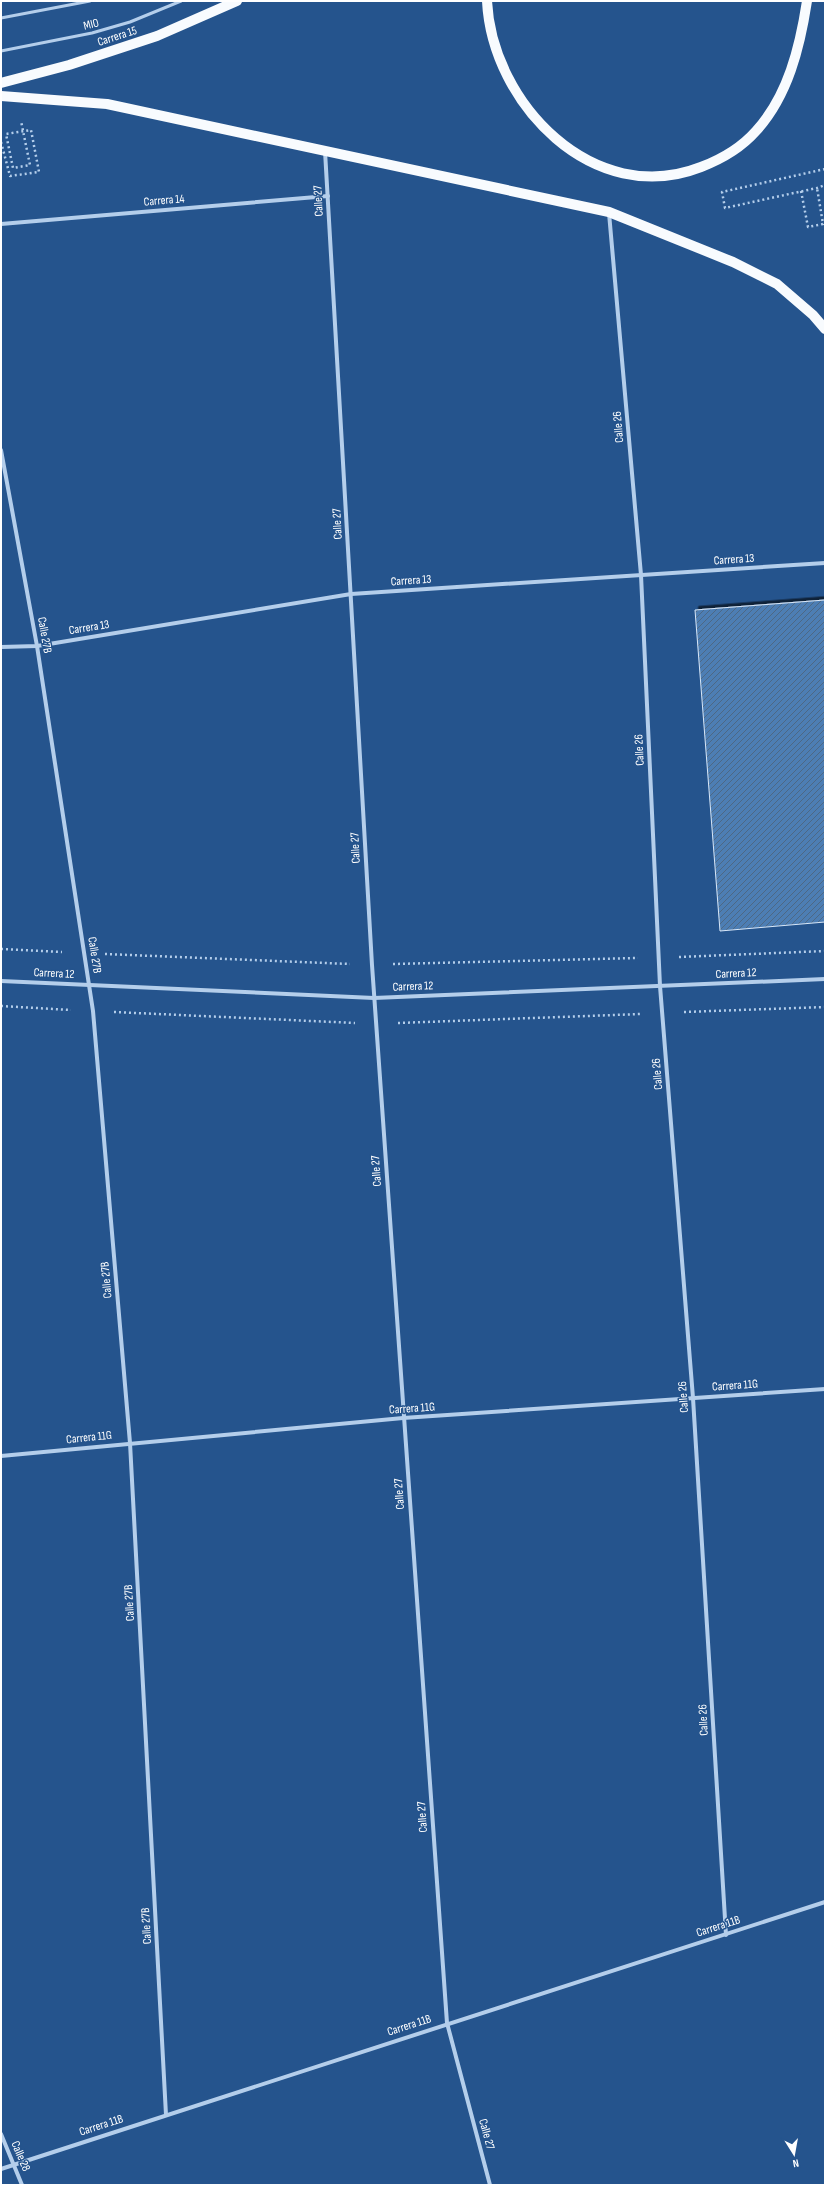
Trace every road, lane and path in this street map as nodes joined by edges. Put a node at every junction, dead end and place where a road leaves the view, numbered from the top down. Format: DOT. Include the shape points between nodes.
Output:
graph roads {
  1 [pos="90,1"];
  2 [pos="181,1"];
  3 [pos="237,1"];
  4 [pos="487,1"];
  5 [pos="807,1"];
  6 [pos="1,18"];
  7 [pos="1,51"];
  8 [pos="1,83"];
  9 [pos="1,96"];
  10 [pos="1,142"];
  11 [pos="25,143"];
  12 [pos="325,150"];
  13 [pos="825,169"];
  14 [pos="825,185"];
  15 [pos="815,189"];
  16 [pos="801,192"];
  17 [pos="328,196"];
  18 [pos="609,212"];
  19 [pos="1,224"];
  20 [pos="825,329"];
  21 [pos="1,450"];
  22 [pos="825,563"];
  23 [pos="641,575"];
  24 [pos="351,594"];
  25 [pos="37,646"];
  26 [pos="1,647"];
  27 [pos="1,949"];
  28 [pos="825,951"];
  29 [pos="85,953"];
  30 [pos="659,958"];
  31 [pos="372,965"];
  32 [pos="825,979"];
  33 [pos="1,980"];
  34 [pos="90,985"];
  35 [pos="660,986"];
  36 [pos="374,998"];
  37 [pos="825,1389"];
  38 [pos="693,1398"];
  39 [pos="404,1418"];
  40 [pos="130,1443"];
  41 [pos="1,1456"];
  42 [pos="825,1902"];
  43 [pos="726,1934"];
  44 [pos="447,2023"];
  45 [pos="166,2115"];
  46 [pos="1,2134"];
  47 [pos="14,2164"];
  48 [pos="1,2169"];
  49 [pos="22,2185"];
  50 [pos="490,2185"];
  1 -- 6 [label="lane, MIO"];
  2 -- 7 [label="lane, MIO" via="130,22 92,33"];
  3 -- 8 [label="main road, Carrera 15" via="157,36 69,65"];
  4 -- 5 [label="main road" via="491,33 498,56 519,99 536,119 572,152 595,164 640,177 663,177 688,172 728,155 756,131 768,115 790,74"];
  9 -- 12 [label="main road" via="107,104"];
  10 -- 11 [label="path" via="10,176 39,172 31,130 6,134 13,168 30,166"];
  12 -- 17 [label="street, Calle 27"];
  12 -- 18 [label="main road"];
  13 -- 16 [label="path" via="722,192 725,208"];
  14 -- 15 [label="path"];
  15 -- 16 [label="path"];
  15 -- 16 [label="path" via="823,224 808,227"];
  17 -- 19 [label="street, Carrera 14"];
  17 -- 24 [label="street, Calle 27"];
  18 -- 20 [label="main road" via="733,262 777,284 813,315"];
  18 -- 23 [label="street, Calle 26"];
  21 -- 25 [label="street, Calle 27B"];
  22 -- 23 [label="street, Carrera 13"];
  23 -- 24 [label="street, Carrera 13"];
  23 -- 30 [label="street, Calle 26"];
  24 -- 25 [label="street, Carrera 13"];
  24 -- 31 [label="street, Calle 27"];
  25 -- 26 [label="street, Carrera 13"];
  25 -- 29 [label="street, Calle 27B"];
  27 -- 29 [label="path"];
  28 -- 30 [label="path"];
  29 -- 31 [label="path"];
  29 -- 34 [label="street, Calle 27B"];
  30 -- 31 [label="path"];
  30 -- 35 [label="street, Calle 26"];
  31 -- 36 [label="street, Calle 27"];
  32 -- 35 [label="street, Carrera 12"];
  33 -- 34 [label="street, Carrera 12"];
  34 -- 36 [label="street, Carrera 12"];
  34 -- 40 [label="street, Calle 27B"];
  35 -- 36 [label="street, Carrera 12"];
  35 -- 38 [label="street, Calle 26"];
  36 -- 39 [label="street, Calle 27"];
  37 -- 38 [label="street, Carrera 11G"];
  38 -- 39 [label="street, Carrera 11G"];
  38 -- 43 [label="street, Calle 26"];
  39 -- 40 [label="street, Carrera 11G"];
  39 -- 44 [label="street, Calle 27"];
  40 -- 41 [label="street, Carrera 11G"];
  40 -- 45 [label="street, Calle 27B"];
  42 -- 43 [label="street, Carrera 11B"];
  43 -- 44 [label="street, Carrera 11B"];
  44 -- 45 [label="street, Carrera 11B"];
  44 -- 50 [label="street, Calle 27"];
  45 -- 47 [label="street, Carrera 11B"];
  46 -- 47 [label="street, Calle 28"];
  47 -- 48 [label="street, Carrera 11B"];
  47 -- 49 [label="street, Calle 28"];
}
